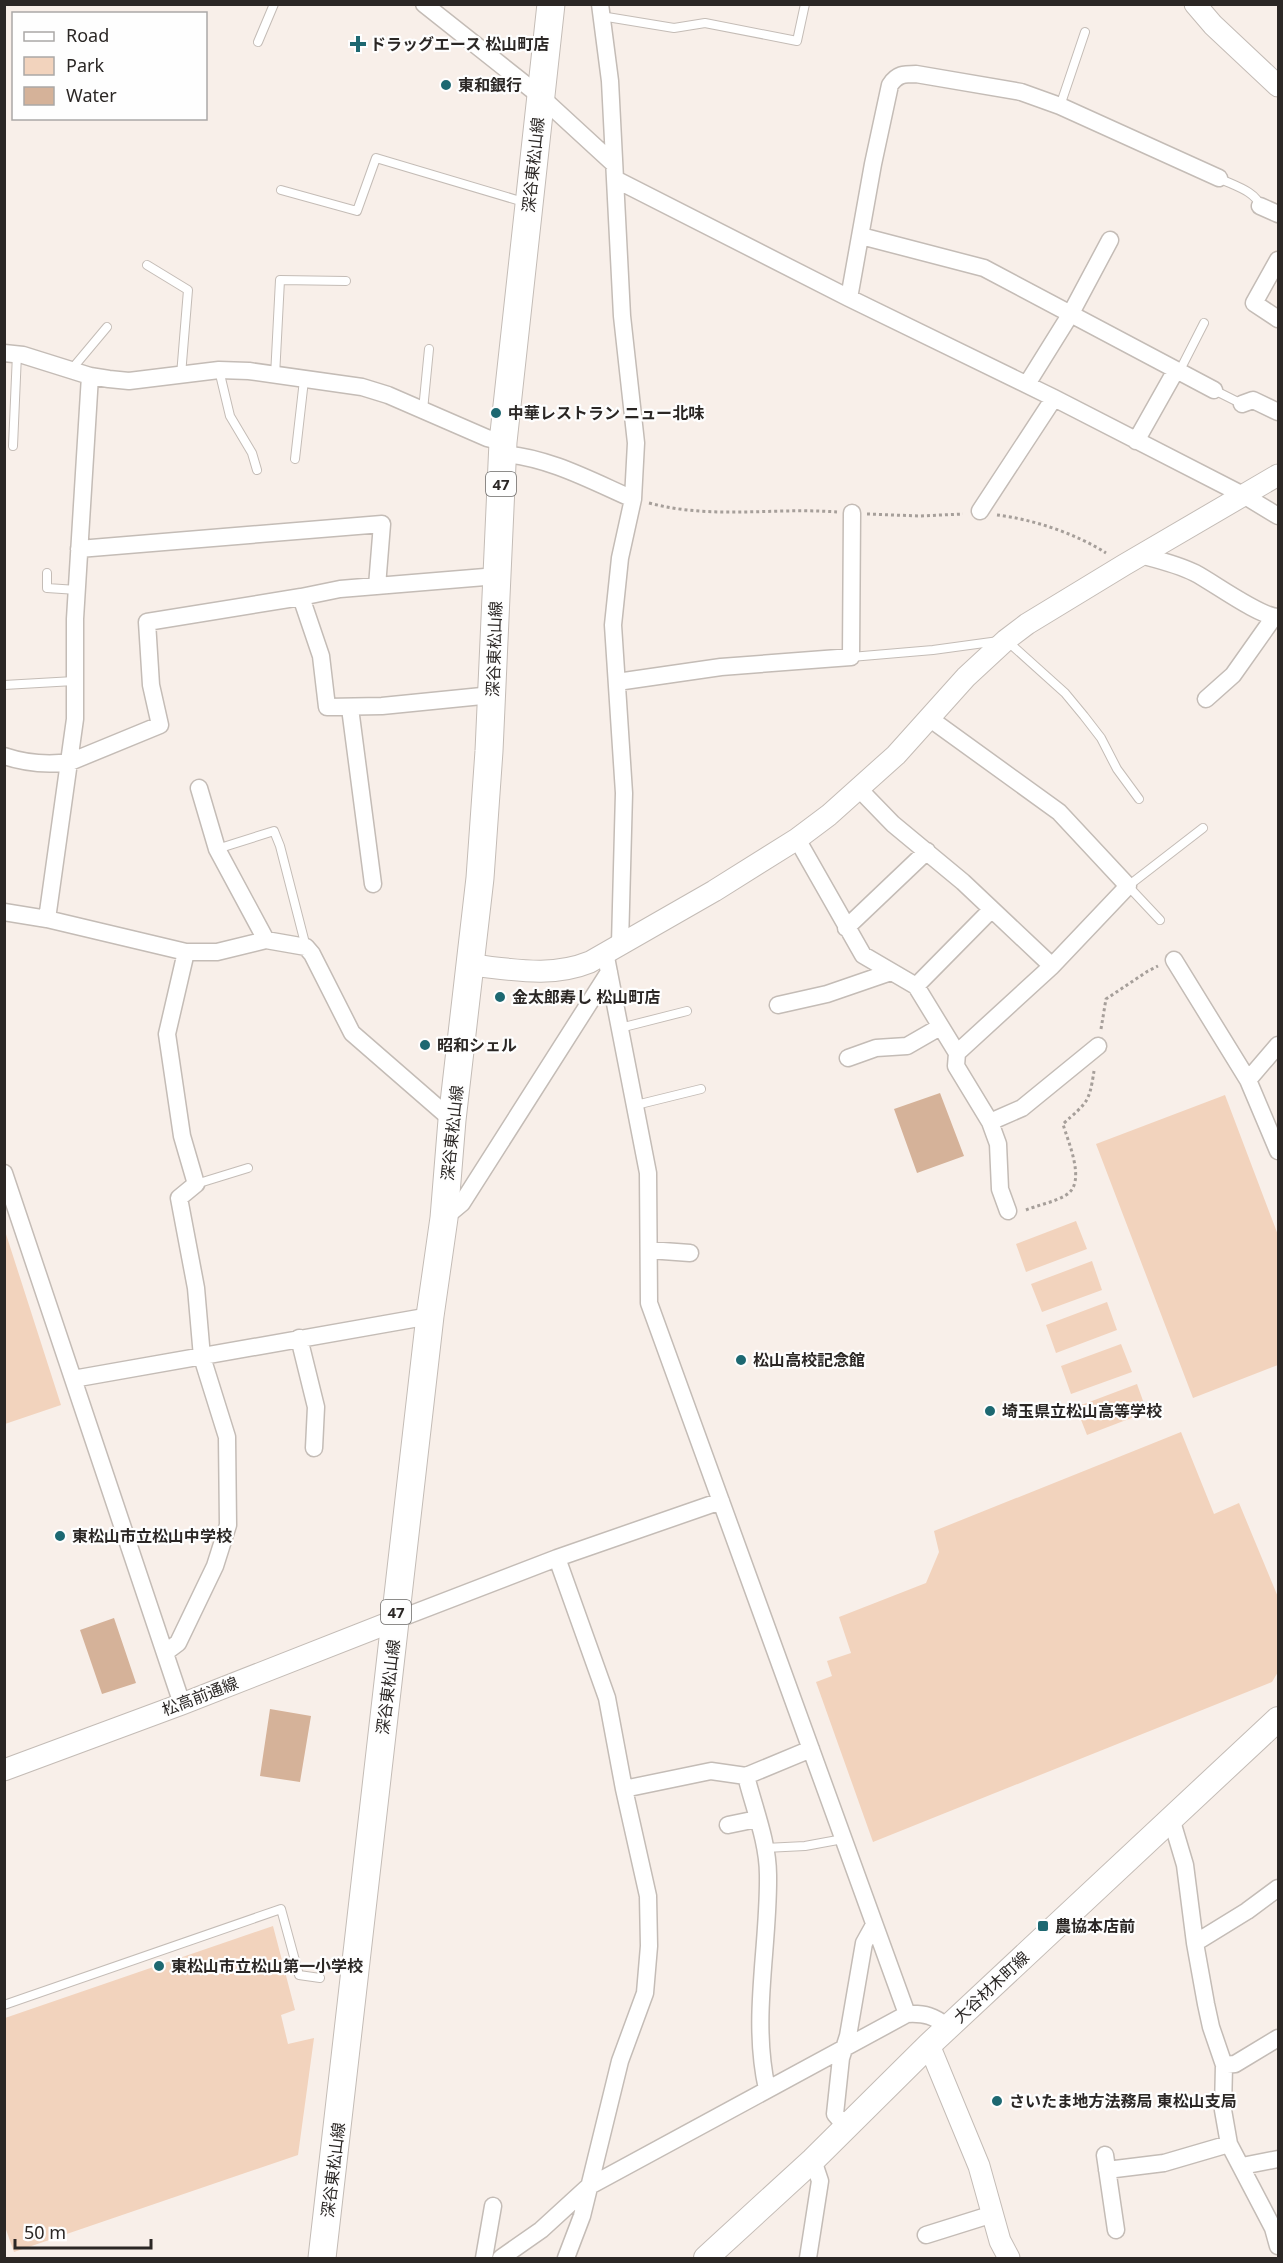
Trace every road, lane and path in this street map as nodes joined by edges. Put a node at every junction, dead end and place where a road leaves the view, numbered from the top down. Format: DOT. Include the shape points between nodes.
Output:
graph roads {
  1 [pos="274,4"];
  2 [pos="424,4"];
  3 [pos="551,4"];
  4 [pos="805,4"];
  5 [pos="1195,4"];
  6 [pos="600,10"];
  7 [pos="1085,32"];
  8 [pos="258,42"];
  9 [pos="1278,86"];
  10 [pos="540,96"];
  11 [pos="1060,106"];
  12 [pos="615,172"];
  13 [pos="1219,178"];
  14 [pos="281,190"];
  15 [pos="529,203"];
  16 [pos="1260,206"];
  17 [pos="1278,214"];
  18 [pos="861,236"];
  19 [pos="1110,240"];
  20 [pos="1278,264"];
  21 [pos="147,265"];
  22 [pos="346,281"];
  23 [pos="849,298"];
  24 [pos="1070,315"];
  25 [pos="1278,319"];
  26 [pos="1204,323"];
  27 [pos="107,327"];
  28 [pos="429,349"];
  29 [pos="11,353"];
  30 [pos="71,370"];
  31 [pos="219,370"];
  32 [pos="1178,371"];
  33 [pos="181,375"];
  34 [pos="90,376"];
  35 [pos="275,376"];
  36 [pos="304,380"];
  37 [pos="1027,384"];
  38 [pos="1215,390"];
  39 [pos="1054,398"];
  40 [pos="1242,404"];
  41 [pos="423,410"];
  42 [pos="1278,412"];
  43 [pos="1136,441"];
  44 [pos="13,446"];
  45 [pos="503,448"];
  46 [pos="295,459"];
  47 [pos="257,470"];
  48 [pos="1278,476"];
  49 [pos="1245,496"];
  50 [pos="633,499"];
  51 [pos="980,511"];
  52 [pos="852,513"];
  53 [pos="1278,516"];
  54 [pos="79,549"];
  55 [pos="1132,560"];
  56 [pos="47,573"];
  57 [pos="497,576"];
  58 [pos="377,586"];
  59 [pos="77,590"];
  60 [pos="301,597"];
  61 [pos="1276,617"];
  62 [pos="1006,640"];
  63 [pos="851,657"];
  64 [pos="74,681"];
  65 [pos="617,682"];
  66 [pos="4,685"];
  67 [pos="492,695"];
  68 [pos="1206,699"];
  69 [pos="350,708"];
  70 [pos="929,718"];
  71 [pos="4,756"];
  72 [pos="70,762"];
  73 [pos="199,788"];
  74 [pos="860,789"];
  75 [pos="1139,799"];
  76 [pos="1203,828"];
  77 [pos="797,839"];
  78 [pos="217,849"];
  79 [pos="927,851"];
  80 [pos="373,884"];
  81 [pos="1128,886"];
  82 [pos="991,910"];
  83 [pos="4,912"];
  84 [pos="47,919"];
  85 [pos="1160,920"];
  86 [pos="846,928"];
  87 [pos="266,940"];
  88 [pos="306,947"];
  89 [pos="186,952"];
  90 [pos="611,956"];
  91 [pos="1174,960"];
  92 [pos="471,965"];
  93 [pos="1052,966"];
  94 [pos="891,972"];
  95 [pos="916,986"];
  96 [pos="778,1005"];
  97 [pos="687,1011"];
  98 [pos="940,1027"];
  99 [pos="620,1028"];
  100 [pos="1278,1045"];
  101 [pos="1098,1046"];
  102 [pos="957,1053"];
  103 [pos="848,1058"];
  104 [pos="1248,1080"];
  105 [pos="701,1089"];
  106 [pos="636,1105"];
  107 [pos="452,1120"];
  108 [pos="990,1122"];
  109 [pos="1278,1151"];
  110 [pos="248,1168"];
  111 [pos="1077,1172"];
  112 [pos="4,1173"];
  113 [pos="196,1184"];
  114 [pos="1008,1211"];
  115 [pos="444,1218"];
  116 [pos="649,1250"];
  117 [pos="690,1252"];
  118 [pos="430,1316"];
  119 [pos="299,1338"];
  120 [pos="202,1357"];
  121 [pos="73,1379"];
  122 [pos="314,1448"];
  123 [pos="721,1501"];
  124 [pos="557,1558"];
  125 [pos="396,1620"];
  126 [pos="166,1652"];
  127 [pos="182,1704"];
  128 [pos="1278,1719"];
  129 [pos="811,1749"];
  130 [pos="4,1770"];
  131 [pos="746,1776"];
  132 [pos="624,1789"];
  133 [pos="1171,1818"];
  134 [pos="757,1819"];
  135 [pos="728,1826"];
  136 [pos="843,1839"];
  137 [pos="765,1848"];
  138 [pos="1278,1888"];
  139 [pos="873,1925"];
  140 [pos="1195,1943"];
  141 [pos="320,1978"];
  142 [pos="4,2005"];
  143 [pos="907,2014"];
  144 [pos="948,2027"];
  145 [pos="1278,2038"];
  146 [pos="929,2045"];
  147 [pos="845,2047"];
  148 [pos="1224,2065"];
  149 [pos="767,2090"];
  150 [pos="847,2128"];
  151 [pos="1229,2144"];
  152 [pos="1278,2158"];
  153 [pos="813,2160"];
  154 [pos="1242,2166"];
  155 [pos="588,2187"];
  156 [pos="494,2206"];
  157 [pos="993,2214"];
  158 [pos="1116,2229"];
  159 [pos="926,2235"];
  160 [pos="1278,2246"];
  161 [pos="322,2259"];
  162 [pos="484,2259"];
  163 [pos="501,2259"];
  164 [pos="566,2259"];
  165 [pos="706,2259"];
  166 [pos="808,2259"];
  167 [pos="1009,2259"];
  1 -- 8 [label="lane"];
  2 -- 10 [label="street"];
  3 -- 10 [label="main road, 深谷東松山線 / 47"];
  4 -- 6 [label="lane" via="797,41 705,23 674,28"];
  5 -- 9 [label="street"];
  6 -- 12 [label="street" via="610,81"];
  7 -- 11 [label="lane"];
  10 -- 12 [label="street"];
  10 -- 15 [label="main road, 深谷東松山線 / 47"];
  11 -- 13 [label="street"];
  11 -- 18 [label="street" via="1021,92 972,83 916,74 895,77 890,85"];
  12 -- 23 [label="street"];
  12 -- 50 [label="street" via="622,316 636,443"];
  13 -- 16 [label="lane" via="1250,193"];
  14 -- 15 [label="lane" via="357,211 376,158"];
  15 -- 45 [label="main road, 深谷東松山線 / 47"];
  16 -- 17 [label="street"];
  18 -- 23 [label="street"];
  18 -- 24 [label="street" via="984,268"];
  19 -- 24 [label="street"];
  20 -- 25 [label="street" via="1254,303"];
  21 -- 33 [label="lane" via="188,290"];
  22 -- 35 [label="lane" via="280,280"];
  23 -- 37 [label="street"];
  24 -- 32 [label="street"];
  24 -- 37 [label="street"];
  26 -- 32 [label="lane"];
  27 -- 30 [label="lane"];
  28 -- 41 [label="lane"];
  29 -- 30 [label="street"];
  29 -- 44 [label="lane"];
  30 -- 34 [label="street"];
  31 -- 33 [label="street"];
  31 -- 35 [label="street"];
  31 -- 47 [label="lane" via="230,416 252,453"];
  32 -- 38 [label="street"];
  32 -- 43 [label="street"];
  33 -- 34 [label="street" via="129,381"];
  34 -- 54 [label="street"];
  35 -- 36 [label="street"];
  36 -- 41 [label="street" via="362,387"];
  36 -- 46 [label="lane"];
  37 -- 39 [label="street"];
  38 -- 40 [label="lane"];
  39 -- 43 [label="street"];
  39 -- 51 [label="street"];
  40 -- 42 [label="street" via="1253,400"];
  41 -- 45 [label="street"];
  43 -- 49 [label="street"];
  45 -- 50 [label="street" via="573,472"];
  45 -- 57 [label="main road, 深谷東松山線 / 47"];
  48 -- 49 [label="street"];
  49 -- 53 [label="street"];
  49 -- 55 [label="street"];
  50 -- 52 [label="path" via="707,513"];
  50 -- 65 [label="street" via="620,558 613,625"];
  51 -- 52 [label="path" via="920,516"];
  51 -- 55 [label="path" via="1039,524"];
  52 -- 63 [label="street"];
  54 -- 58 [label="street" via="382,524"];
  54 -- 59 [label="street"];
  55 -- 61 [label="street" via="1173,563"];
  55 -- 62 [label="street"];
  56 -- 59 [label="lane" via="47,588"];
  57 -- 58 [label="street"];
  57 -- 67 [label="main road, 深谷東松山線 / 47"];
  58 -- 60 [label="street"];
  59 -- 64 [label="street"];
  60 -- 69 [label="street" via="321,656 327,707"];
  60 -- 72 [label="street" via="147,622 151,685 160,725"];
  61 -- 68 [label="street" via="1233,675"];
  62 -- 63 [label="lane"];
  62 -- 70 [label="street"];
  62 -- 75 [label="lane" via="1065,693 1101,738"];
  63 -- 65 [label="street" via="721,667"];
  64 -- 66 [label="lane"];
  64 -- 72 [label="street"];
  65 -- 90 [label="street" via="624,793"];
  67 -- 69 [label="street"];
  67 -- 92 [label="main road, 深谷東松山線 / 47"];
  69 -- 80 [label="street"];
  70 -- 74 [label="street"];
  70 -- 81 [label="street" via="1059,812"];
  71 -- 72 [label="street" via="58,764"];
  72 -- 84 [label="street"];
  73 -- 78 [label="street"];
  74 -- 77 [label="street"];
  74 -- 79 [label="street" via="893,824"];
  76 -- 81 [label="lane"];
  77 -- 86 [label="street"];
  77 -- 90 [label="street"];
  78 -- 87 [label="street"];
  78 -- 88 [label="lane" via="274,831"];
  79 -- 82 [label="street"];
  79 -- 86 [label="street"];
  81 -- 85 [label="lane"];
  81 -- 93 [label="street"];
  82 -- 93 [label="street"];
  82 -- 95 [label="street"];
  83 -- 84 [label="street"];
  84 -- 89 [label="street"];
  86 -- 94 [label="street" via="863,954"];
  87 -- 88 [label="street"];
  87 -- 89 [label="street" via="217,952"];
  88 -- 107 [label="street" via="352,1033"];
  89 -- 113 [label="street" via="166,1034 182,1136"];
  90 -- 92 [label="street" via="546,973"];
  90 -- 99 [label="street"];
  90 -- 115 [label="street" via="462,1203"];
  91 -- 104 [label="street"];
  92 -- 107 [label="main road, 深谷東松山線 / 47"];
  93 -- 102 [label="street"];
  94 -- 95 [label="street"];
  94 -- 96 [label="street" via="827,994"];
  95 -- 98 [label="street"];
  97 -- 99 [label="lane"];
  98 -- 102 [label="street"];
  98 -- 103 [label="street" via="907,1046 876,1048"];
  99 -- 106 [label="street"];
  100 -- 104 [label="street"];
  101 -- 108 [label="street" via="1022,1108"];
  102 -- 108 [label="street" via="956,1066"];
  104 -- 109 [label="street"];
  105 -- 106 [label="lane"];
  106 -- 116 [label="street" via="648,1173"];
  107 -- 115 [label="main road, 深谷東松山線 / 47"];
  108 -- 114 [label="street" via="998,1144 1000,1189"];
  110 -- 113 [label="lane"];
  111 -- 114 [label="path" via="1075,1186 1067,1195 1018,1212"];
  112 -- 121 [label="street"];
  113 -- 120 [label="street" via="179,1198 196,1288"];
  115 -- 118 [label="main road, 深谷東松山線 / 47"];
  116 -- 117 [label="street"];
  116 -- 123 [label="street" via="649,1303"];
  118 -- 119 [label="street"];
  118 -- 125 [label="main road, 深谷東松山線 / 47"];
  119 -- 120 [label="street"];
  119 -- 122 [label="street" via="316,1407"];
  120 -- 121 [label="street"];
  120 -- 126 [label="street" via="227,1437 228,1525 215,1566 178,1642"];
  121 -- 126 [label="street"];
  123 -- 124 [label="street"];
  123 -- 129 [label="street"];
  124 -- 125 [label="street"];
  124 -- 132 [label="street" via="607,1698"];
  125 -- 127 [label="street, 松高前通線"];
  125 -- 161 [label="main road, 深谷東松山線 / 47"];
  126 -- 127 [label="street"];
  127 -- 130 [label="street, 松高前通線"];
  128 -- 133 [label="main road, 大谷材木町線"];
  129 -- 131 [label="street"];
  129 -- 136 [label="street"];
  131 -- 132 [label="street" via="711,1771"];
  131 -- 134 [label="street"];
  132 -- 155 [label="street" via="648,1896 645,1993 620,2061"];
  133 -- 140 [label="street" via="1185,1865"];
  133 -- 144 [label="main road, 大谷材木町線"];
  134 -- 135 [label="street"];
  134 -- 137 [label="street"];
  136 -- 137 [label="lane"];
  136 -- 139 [label="street"];
  137 -- 149 [label="street" via="768,1873 760,2003 761,2064"];
  138 -- 140 [label="street"];
  139 -- 143 [label="street"];
  139 -- 147 [label="street" via="864,1943"];
  140 -- 148 [label="street" via="1211,2027"];
  141 -- 142 [label="lane" via="299,1975 280,1909"];
  143 -- 144 [label="street" via="936,2017"];
  143 -- 147 [label="street"];
  144 -- 146 [label="main road, 大谷材木町線"];
  145 -- 148 [label="street" via="1235,2064"];
  146 -- 150 [label="main road, 大谷材木町線"];
  146 -- 157 [label="street" via="979,2166"];
  147 -- 149 [label="street"];
  147 -- 150 [label="street" via="835,2114"];
  148 -- 151 [label="street" via="1222,2110"];
  149 -- 155 [label="street"];
  150 -- 153 [label="main road, 大谷材木町線"];
  151 -- 154 [label="street"];
  151 -- 158 [label="street" via="1164,2163 1106,2162"];
  152 -- 154 [label="street"];
  153 -- 165 [label="main road, 大谷材木町線"];
  153 -- 166 [label="street" via="820,2181"];
  154 -- 160 [label="street"];
  155 -- 163 [label="street" via="541,2230"];
  155 -- 164 [label="street"];
  156 -- 162 [label="street"];
  157 -- 159 [label="street"];
  157 -- 167 [label="street"];
}
